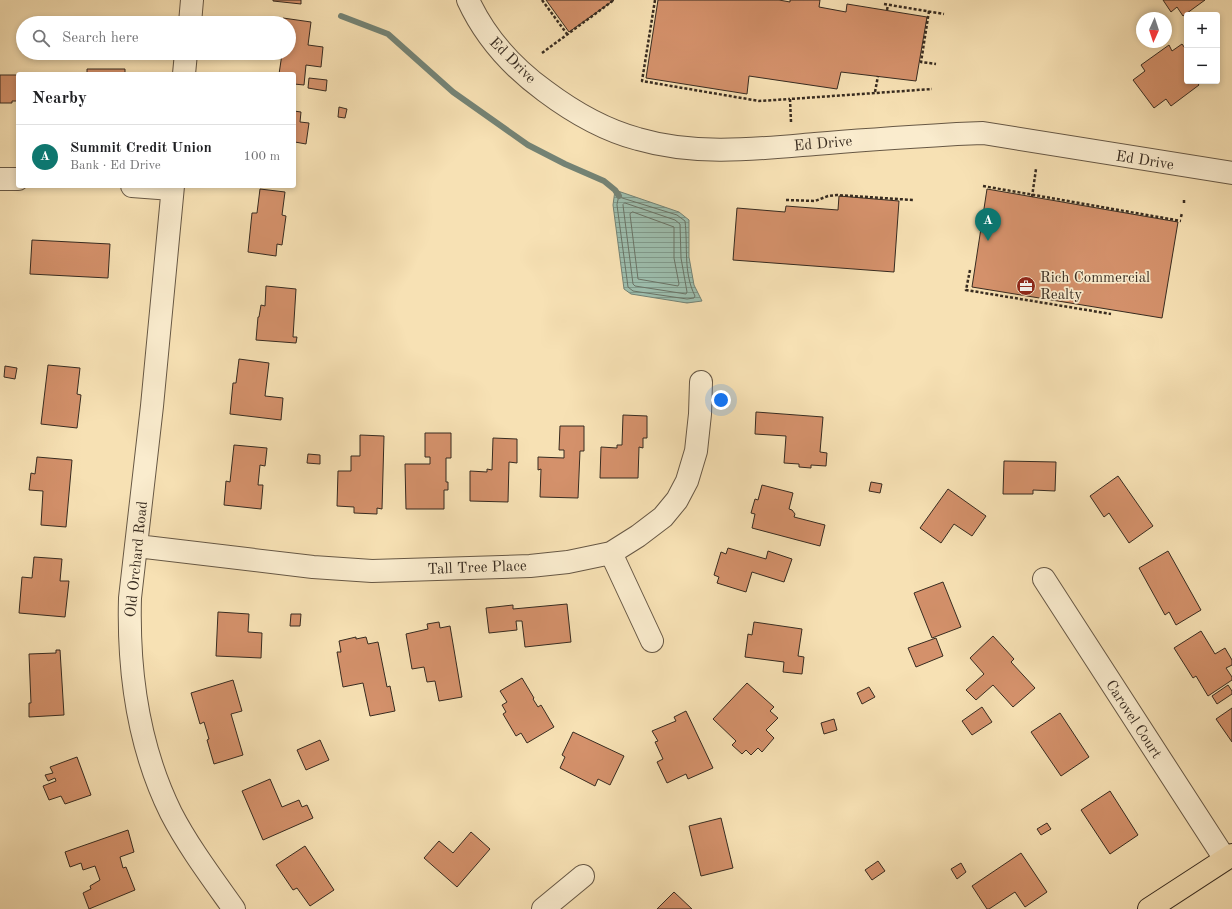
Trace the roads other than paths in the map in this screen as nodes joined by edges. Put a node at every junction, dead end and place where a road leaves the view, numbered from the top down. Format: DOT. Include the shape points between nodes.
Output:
graph roads {
  1 [pos="192,0"];
  2 [pos="468,0"];
  3 [pos="191,16"];
  4 [pos="185,60"];
  5 [pos="184,72"];
  6 [pos="1232,173"];
  7 [pos="0,179"];
  8 [pos="16,179"];
  9 [pos="173,188"];
  10 [pos="701,382"];
  11 [pos="136,546"];
  12 [pos="611,553"];
  13 [pos="1044,579"];
  14 [pos="652,641"];
  15 [pos="1229,857"];
  16 [pos="583,876"];
  17 [pos="234,909"];
  18 [pos="543,909"];
  19 [pos="1149,909"];
  1 -- 3 [label="street"];
  2 -- 6 [label="street, Ed Drive" via="485,31 504,55 531,81 560,102 605,128 638,139 676,147 716,150 983,133"];
  4 -- 5 [label="street"];
  7 -- 8 [label="street"];
  9 -- 11 [label="street, Old Orchard Road"];
  10 -- 12 [label="street, Tall Tree Place" via="696,451 684,487 677,500 662,517"];
  11 -- 12 [label="street, Tall Tree Place" via="313,567 372,571 530,566 568,562"];
  11 -- 17 [label="street, Old Orchard Road" via="129,629 133,678 144,743 172,814 204,868"];
  12 -- 14 [label="street"];
  13 -- 15 [label="street, Carovel Court"];
  15 -- 19 [label="main road"];
  16 -- 18 [label="street"];
}
